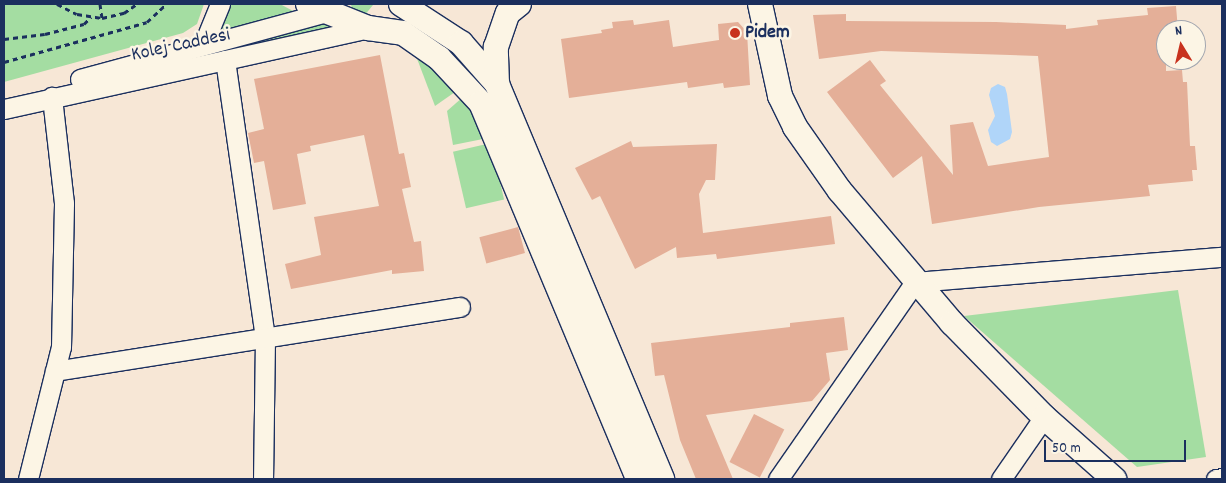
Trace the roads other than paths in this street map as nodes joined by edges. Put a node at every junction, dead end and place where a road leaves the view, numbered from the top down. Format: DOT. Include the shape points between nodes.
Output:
graph roads {
  1 [pos="220,4"];
  2 [pos="391,4"];
  3 [pos="401,4"];
  4 [pos="519,4"];
  5 [pos="760,4"];
  6 [pos="324,6"];
  7 [pos="368,28"];
  8 [pos="204,43"];
  9 [pos="225,60"];
  10 [pos="497,84"];
  11 [pos="52,97"];
  12 [pos="4,101"];
  13 [pos="4,109"];
  14 [pos="1222,257"];
  15 [pos="915,282"];
  16 [pos="460,307"];
  17 [pos="265,338"];
  18 [pos="55,371"];
  19 [pos="1044,416"];
  20 [pos="1222,478"];
  21 [pos="28,479"];
  22 [pos="263,479"];
  23 [pos="638,479"];
  24 [pos="662,479"];
  25 [pos="778,479"];
  26 [pos="1001,479"];
  27 [pos="1114,479"];
  28 [pos="1216,479"];
  1 -- 8 [label="street"];
  2 -- 7 [label="street"];
  3 -- 10 [label="street" via="461,43"];
  4 -- 10 [label="street" via="508,13 496,47"];
  5 -- 15 [label="street" via="780,96 795,127 840,191"];
  6 -- 7 [label="street"];
  6 -- 8 [label="street, Kolej Caddesi"];
  7 -- 9 [label="street, Kolej Caddesi"];
  7 -- 23 [label="street" via="403,34 439,58 481,103"];
  8 -- 12 [label="street, Kolej Caddesi"];
  9 -- 11 [label="street, Kolej Caddesi"];
  9 -- 17 [label="street"];
  10 -- 24 [label="street"];
  11 -- 13 [label="street, Kolej Caddesi"];
  11 -- 18 [label="street" via="64,203 61,347"];
  14 -- 15 [label="street"];
  15 -- 19 [label="street"];
  15 -- 25 [label="street"];
  16 -- 17 [label="street"];
  17 -- 18 [label="street"];
  17 -- 22 [label="street"];
  18 -- 21 [label="street"];
  19 -- 26 [label="street"];
  19 -- 27 [label="street"];
  20 -- 28 [label="street"];
}
